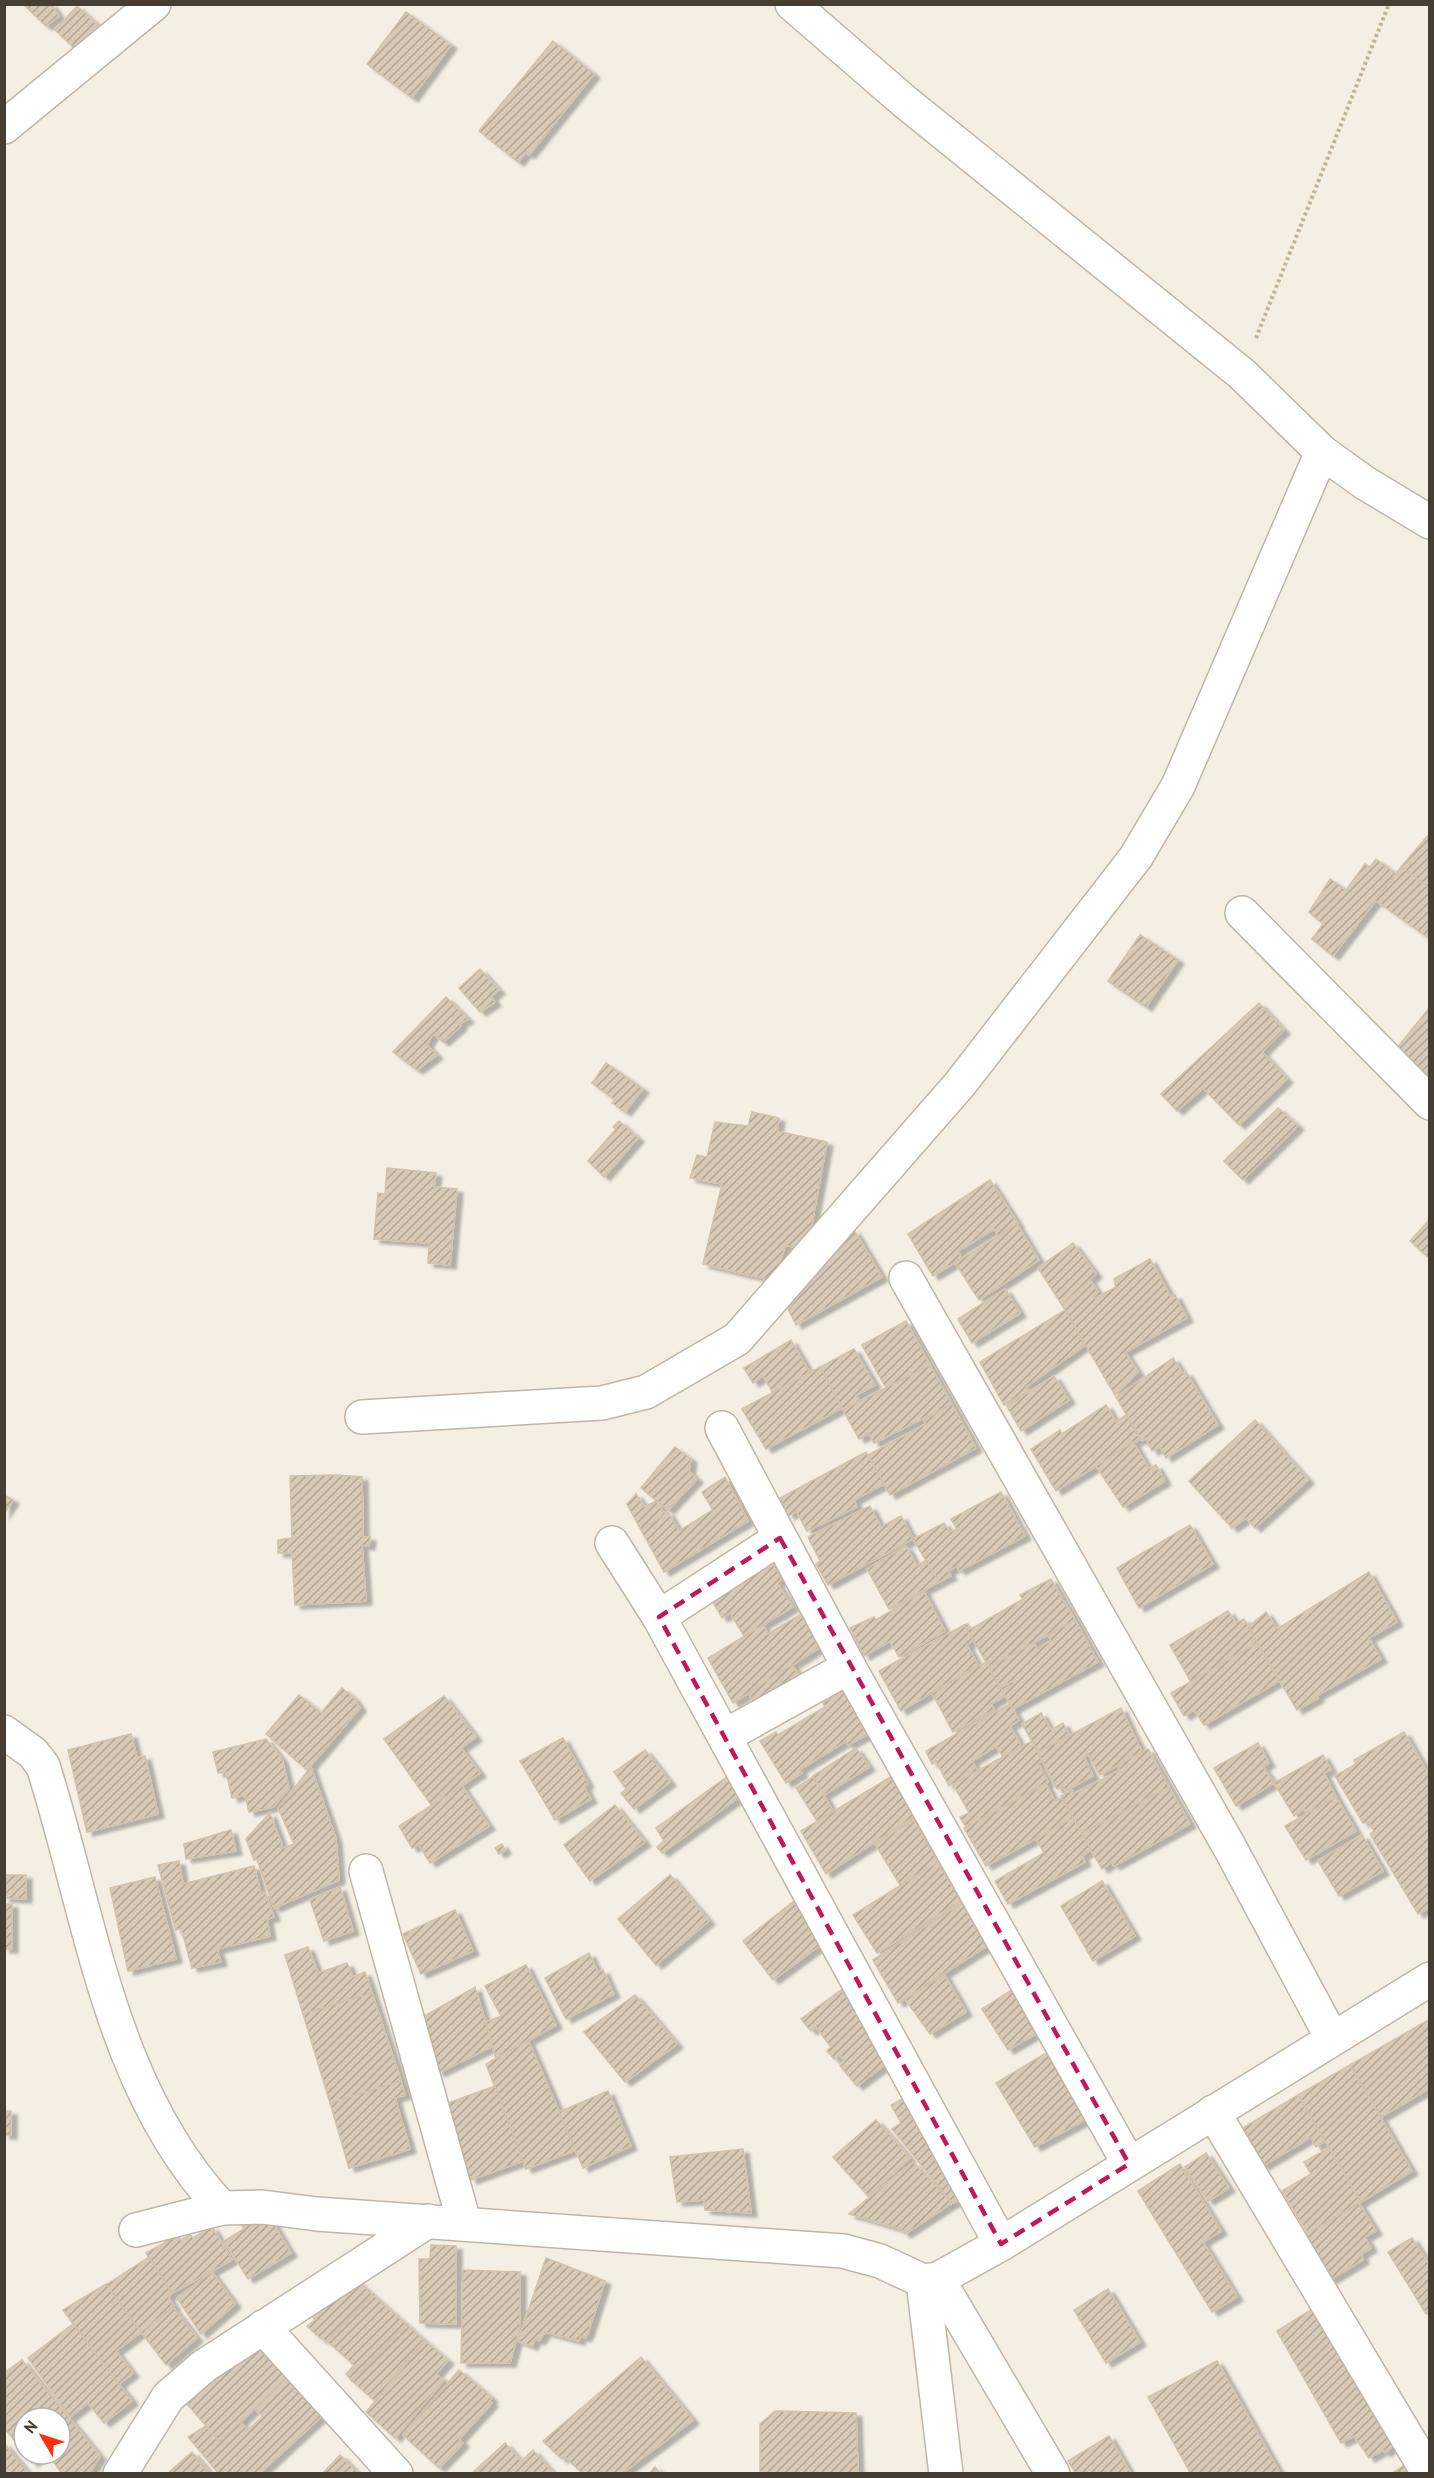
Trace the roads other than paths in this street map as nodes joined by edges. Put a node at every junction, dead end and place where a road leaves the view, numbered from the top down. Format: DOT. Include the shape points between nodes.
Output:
graph roads {
  1 [pos="154,4"];
  2 [pos="792,6"];
  3 [pos="4,127"];
  4 [pos="1322,452"];
  5 [pos="1430,522"];
  6 [pos="1242,913"];
  7 [pos="1430,1103"];
  8 [pos="906,1278"];
  9 [pos="362,1417"];
  10 [pos="722,1428"];
  11 [pos="780,1538"];
  12 [pos="612,1543"];
  13 [pos="659,1617"];
  14 [pos="849,1667"];
  15 [pos="4,1732"];
  16 [pos="725,1736"];
  17 [pos="366,1871"];
  18 [pos="1430,1979"];
  19 [pos="1332,2038"];
  20 [pos="1213,2112"];
  21 [pos="1129,2164"];
  22 [pos="222,2208"];
  23 [pos="429,2221"];
  24 [pos="464,2222"];
  25 [pos="136,2230"];
  26 [pos="1001,2244"];
  27 [pos="931,2280"];
  28 [pos="263,2327"];
  29 [pos="120,2474"];
  30 [pos="396,2474"];
  31 [pos="946,2474"];
  32 [pos="1053,2474"];
  33 [pos="1429,2474"];
  1 -- 3 [label="street"];
  2 -- 4 [label="street" via="1242,374"];
  4 -- 5 [label="street"];
  4 -- 9 [label="street" via="1178,786 1136,857 960,1084 737,1339 646,1392 602,1402"];
  6 -- 7 [label="street"];
  8 -- 19 [label="street" via="1230,1848"];
  10 -- 11 [label="street"];
  11 -- 13 [label="street"];
  11 -- 14 [label="street"];
  12 -- 13 [label="street"];
  13 -- 16 [label="street"];
  14 -- 16 [label="street"];
  14 -- 21 [label="street"];
  15 -- 22 [label="street" via="33,1753 43,1767 138,2082 196,2180"];
  16 -- 26 [label="street"];
  17 -- 24 [label="street"];
  18 -- 19 [label="street"];
  19 -- 20 [label="street"];
  20 -- 21 [label="street"];
  20 -- 33 [label="street"];
  21 -- 26 [label="street"];
  22 -- 23 [label="street" via="262,2207"];
  22 -- 25 [label="street"];
  23 -- 24 [label="street"];
  23 -- 28 [label="street"];
  24 -- 27 [label="street" via="843,2251"];
  26 -- 27 [label="street"];
  27 -- 31 [label="street"];
  27 -- 32 [label="street"];
  28 -- 29 [label="street" via="204,2366 168,2397"];
  28 -- 30 [label="street"];
}
